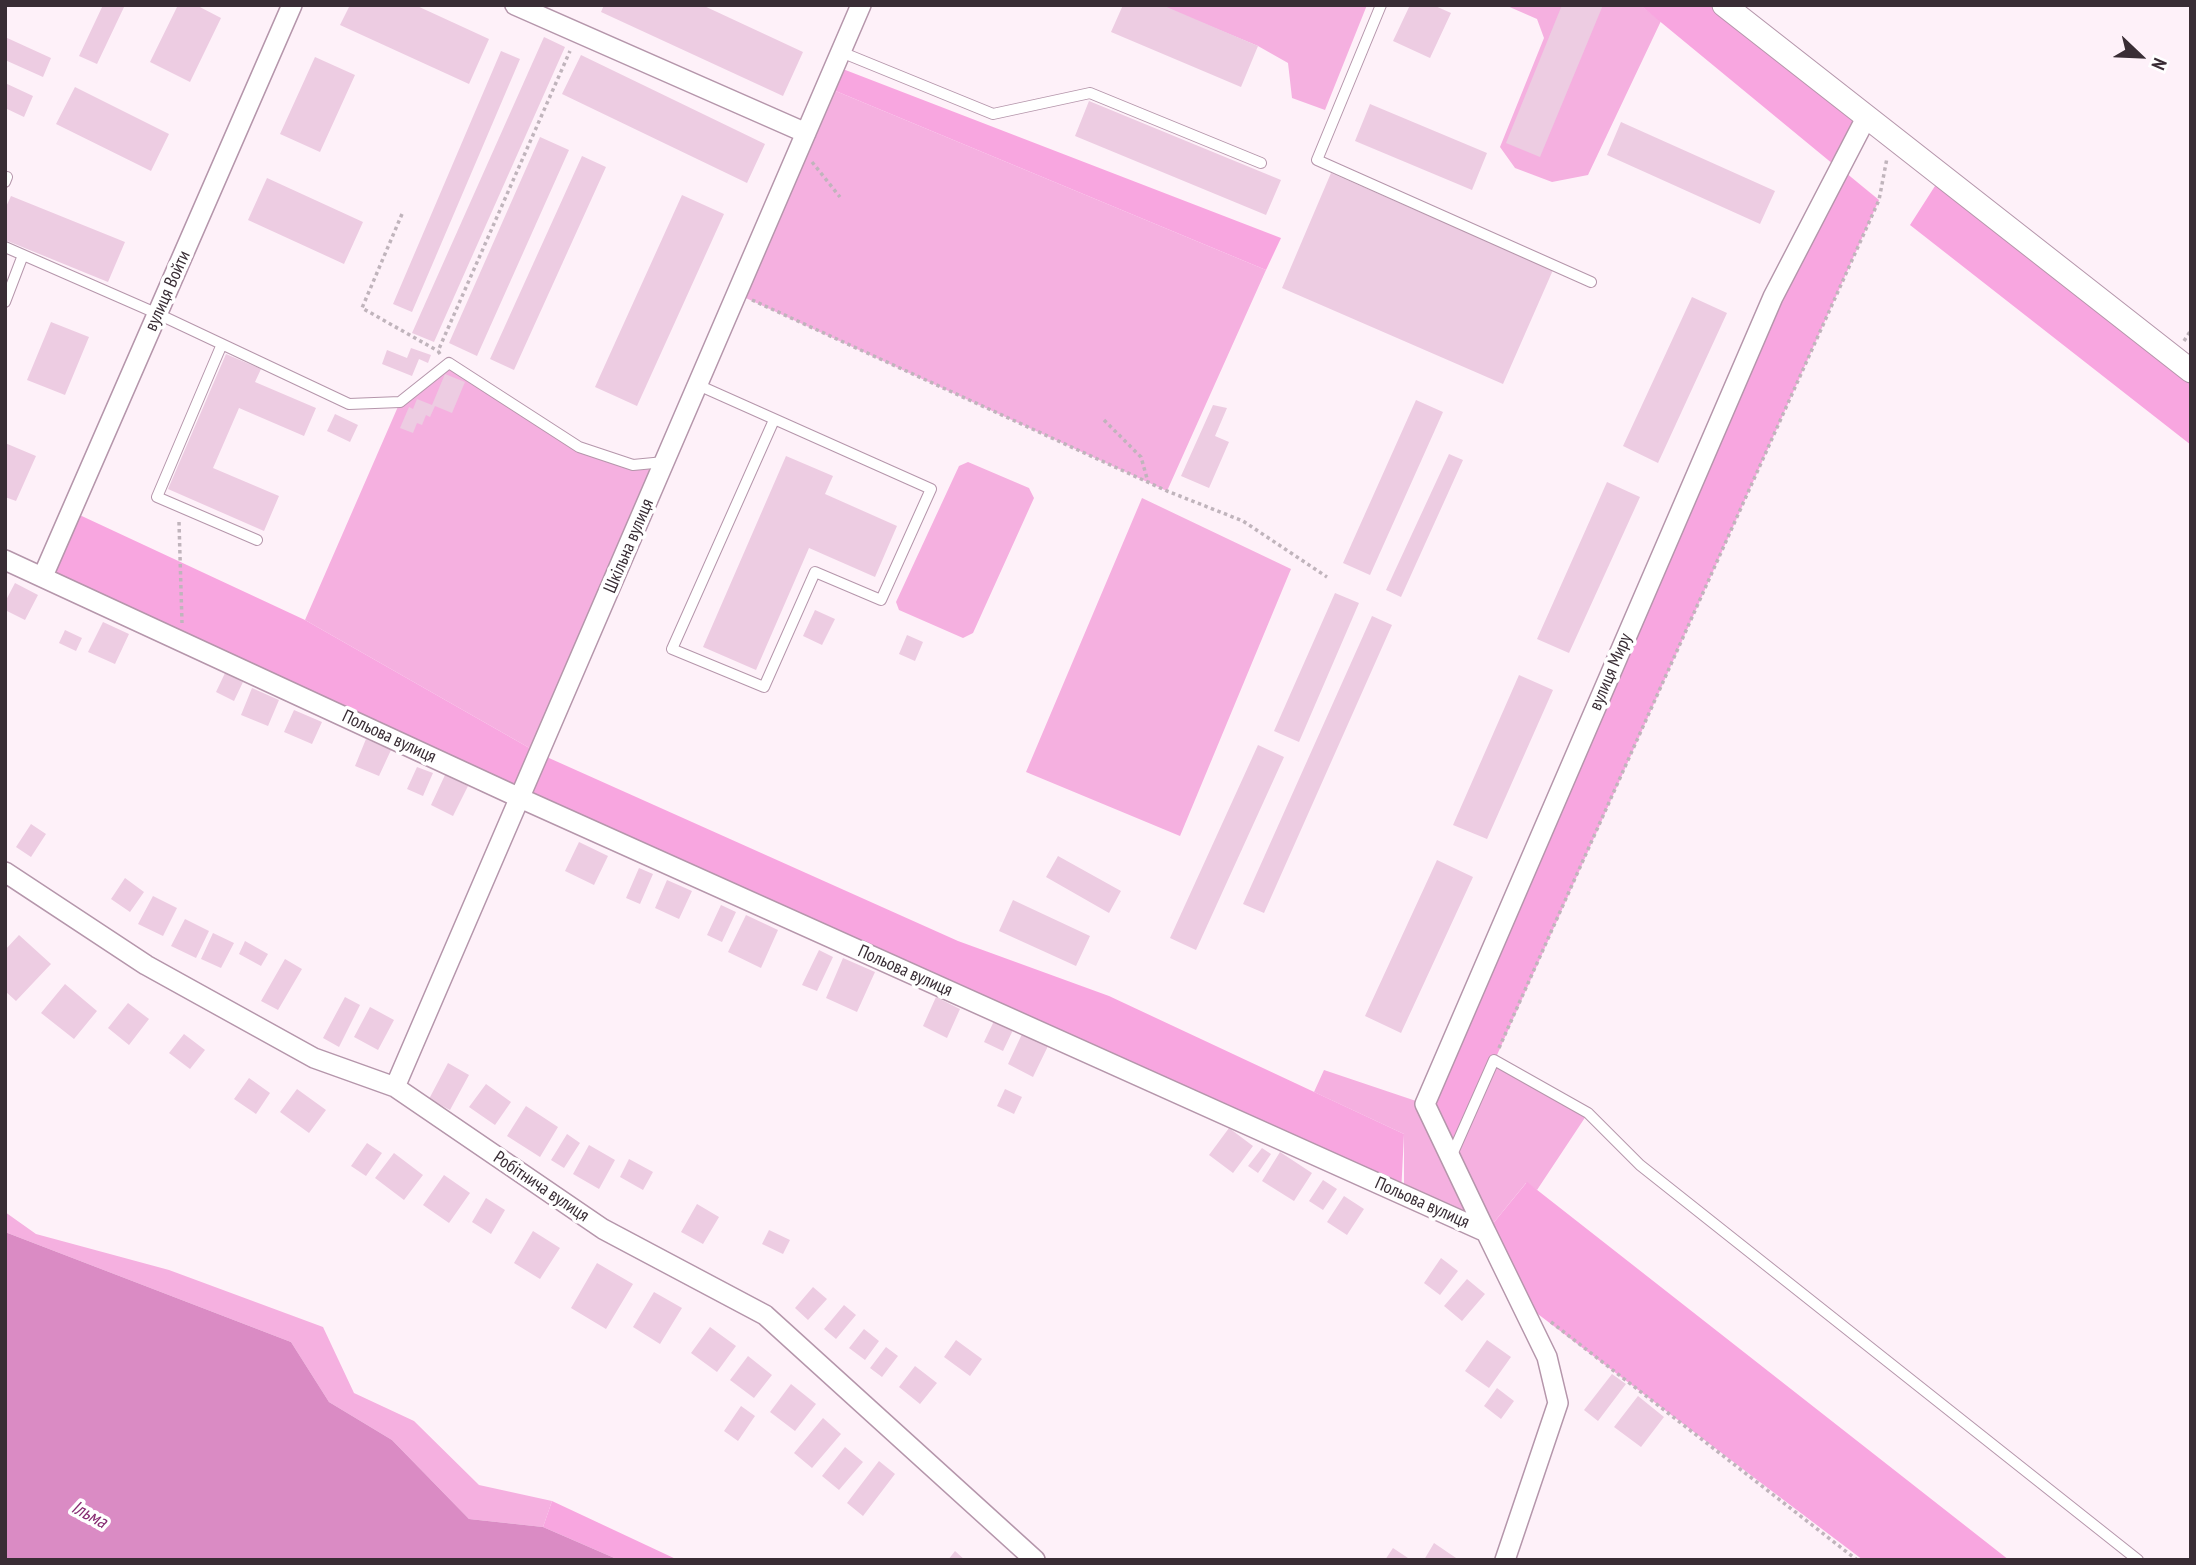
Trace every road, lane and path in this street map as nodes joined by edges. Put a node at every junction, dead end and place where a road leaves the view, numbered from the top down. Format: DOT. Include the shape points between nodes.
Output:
graph roads {
  1 [pos="292,5"];
  2 [pos="515,5"];
  3 [pos="861,5"];
  4 [pos="1381,5"];
  5 [pos="1724,5"];
  6 [pos="578,33"];
  7 [pos="841,52"];
  8 [pos="1867,116"];
  9 [pos="1891,135"];
  10 [pos="803,140"];
  11 [pos="1261,163"];
  12 [pos="840,197"];
  13 [pos="402,214"];
  14 [pos="5,247"];
  15 [pos="23,255"];
  16 [pos="1591,282"];
  17 [pos="737,293"];
  18 [pos="5,302"];
  19 [pos="158,314"];
  20 [pos="222,344"];
  21 [pos="438,351"];
  22 [pos="449,363"];
  23 [pos="2191,371"];
  24 [pos="698,385"];
  25 [pos="774,420"];
  26 [pos="1104,420"];
  27 [pos="665,462"];
  28 [pos="1148,482"];
  29 [pos="179,506"];
  30 [pos="257,540"];
  31 [pos="5,560"];
  32 [pos="43,576"];
  33 [pos="1327,577"];
  34 [pos="183,641"];
  35 [pos="520,798"];
  36 [pos="5,872"];
  37 [pos="1494,1059"];
  38 [pos="395,1087"];
  39 [pos="1451,1158"];
  40 [pos="1486,1232"];
  41 [pos="1549,1321"];
  42 [pos="1035,1560"];
  43 [pos="1505,1560"];
  44 [pos="1857,1560"];
  45 [pos="2138,1560"];
  1 -- 19 [label="street, вулиця Войти"];
  2 -- 6 [label="street"];
  3 -- 7 [label="street, Шкільна вулиця"];
  4 -- 16 [label="lane" via="1317,160"];
  5 -- 8 [label="street"];
  6 -- 10 [label="street"];
  6 -- 21 [label="path"];
  7 -- 10 [label="street, Шкільна вулиця"];
  7 -- 11 [label="lane" via="993,114 1090,93"];
  8 -- 9 [label="street"];
  8 -- 39 [label="street, вулиця Миру" via="1773,297 1425,1104"];
  9 -- 23 [label="street"];
  9 -- 37 [label="path" via="1879,200"];
  10 -- 12 [label="path"];
  10 -- 17 [label="street, Шкільна вулиця"];
  13 -- 21 [label="path" via="362,308"];
  14 -- 15 [label="lane"];
  15 -- 18 [label="lane"];
  15 -- 19 [label="lane"];
  17 -- 24 [label="street, Шкільна вулиця"];
  17 -- 28 [label="path"];
  19 -- 20 [label="lane"];
  19 -- 32 [label="street, вулиця Войти"];
  20 -- 22 [label="lane" via="349,404 400,402"];
  20 -- 29 [label="lane" via="157,497"];
  21 -- 22 [label="path"];
  22 -- 27 [label="lane" via="579,447 633,465"];
  24 -- 25 [label="lane"];
  24 -- 27 [label="street, Шкільна вулиця"];
  25 -- 25 [label="lane" via="930,489 881,600 815,572 764,687 672,649"];
  26 -- 28 [label="path" via="1141,457"];
  27 -- 35 [label="street, Шкільна вулиця"];
  28 -- 33 [label="path" via="1243,521"];
  29 -- 30 [label="lane"];
  29 -- 34 [label="path"];
  31 -- 32 [label="street, Польова вулиця"];
  32 -- 34 [label="street, Польова вулиця"];
  34 -- 35 [label="street, Польова вулиця"];
  35 -- 38 [label="street, Шкільна вулиця"];
  35 -- 40 [label="street, Польова вулиця"];
  36 -- 38 [label="street, Робітнича вулиця" via="167,977 314,1058"];
  37 -- 39 [label="lane"];
  37 -- 45 [label="lane" via="1588,1113 1640,1165"];
  38 -- 42 [label="street, Робітнича вулиця" via="603,1229 765,1315"];
  39 -- 40 [label="street, вулиця Миру"];
  40 -- 43 [label="street, Польова вулиця" via="1546,1357 1558,1402"];
  41 -- 44 [label="path"];
}
